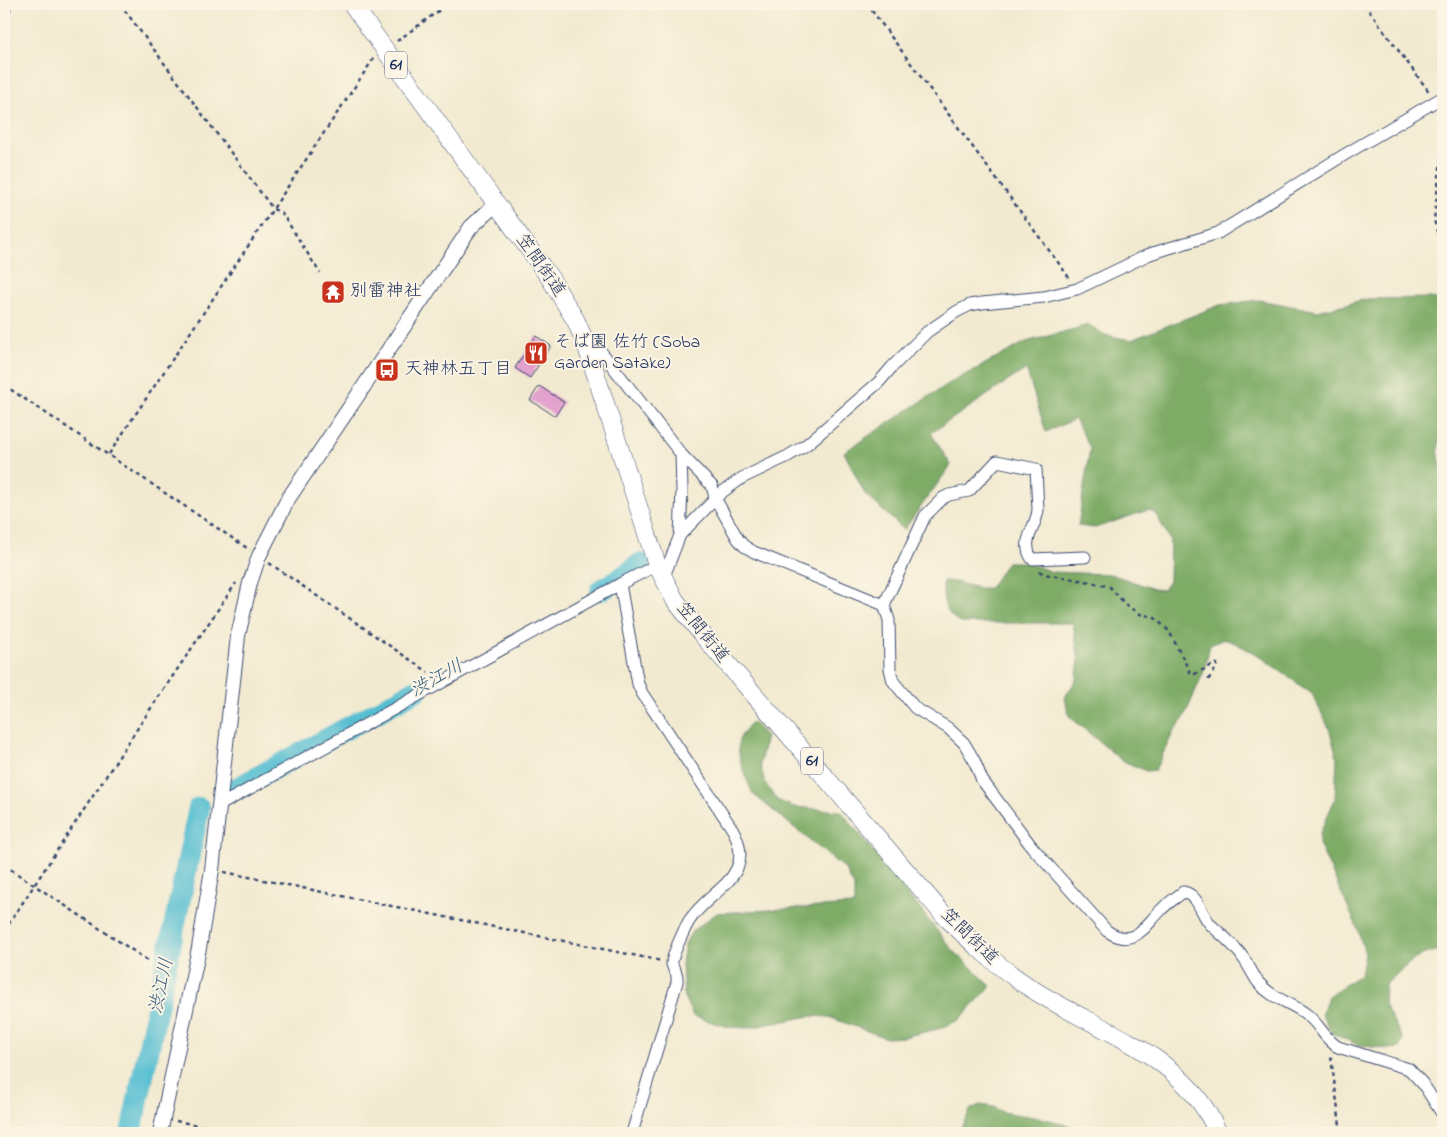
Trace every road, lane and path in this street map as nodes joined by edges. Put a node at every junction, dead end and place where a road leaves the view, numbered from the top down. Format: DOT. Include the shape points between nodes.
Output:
graph roads {
  1 [pos="14,4"];
  2 [pos="120,4"];
  3 [pos="352,4"];
  4 [pos="448,4"];
  5 [pos="867,4"];
  6 [pos="1364,4"];
  7 [pos="4,19"];
  8 [pos="385,50"];
  9 [pos="1439,100"];
  10 [pos="1443,142"];
  11 [pos="496,204"];
  12 [pos="273,210"];
  13 [pos="1443,246"];
  14 [pos="320,273"];
  15 [pos="1077,289"];
  16 [pos="586,344"];
  17 [pos="4,385"];
  18 [pos="108,454"];
  19 [pos="681,454"];
  20 [pos="716,498"];
  21 [pos="680,535"];
  22 [pos="259,556"];
  23 [pos="1085,556"];
  24 [pos="1032,559"];
  25 [pos="660,572"];
  26 [pos="250,583"];
  27 [pos="620,584"];
  28 [pos="884,605"];
  29 [pos="428,672"];
  30 [pos="1206,683"];
  31 [pos="220,805"];
  32 [pos="4,865"];
  33 [pos="212,870"];
  34 [pos="34,885"];
  35 [pos="4,931"];
  36 [pos="150,962"];
  37 [pos="672,964"];
  38 [pos="1331,1057"];
  39 [pos="1443,1115"];
  40 [pos="163,1118"];
  41 [pos="160,1133"];
  42 [pos="238,1133"];
  43 [pos="632,1133"];
  44 [pos="1218,1133"];
  45 [pos="1342,1133"];
  1 -- 7 [label="path"];
  2 -- 12 [label="path"];
  3 -- 8 [label="main road, 笠間街道 / 61"];
  4 -- 8 [label="path"];
  5 -- 15 [label="path"];
  6 -- 9 [label="path"];
  8 -- 11 [label="main road, 笠間街道 / 61"];
  8 -- 12 [label="path" via="373,59"];
  9 -- 15 [label="street" via="1218,233 1150,254"];
  10 -- 13 [label="path" via="1434,220"];
  11 -- 16 [label="main road, 笠間街道 / 61" via="566,301"];
  11 -- 22 [label="street" via="466,236 288,499"];
  12 -- 14 [label="path" via="282,213"];
  12 -- 18 [label="path"];
  15 -- 20 [label="street" via="1044,297 970,305 956,312 927,332 879,382 806,446 742,478"];
  16 -- 19 [label="street" via="599,349"];
  16 -- 25 [label="main road, 笠間街道 / 61"];
  17 -- 18 [label="path"];
  18 -- 22 [label="path"];
  19 -- 20 [label="street" via="712,486"];
  19 -- 21 [label="street"];
  20 -- 21 [label="street"];
  20 -- 28 [label="street" via="744,546"];
  21 -- 25 [label="street"];
  22 -- 26 [label="street"];
  22 -- 29 [label="path"];
  23 -- 24 [label="street"];
  24 -- 28 [label="street" via="1027,545 1037,516 1036,468 997,461 969,491 949,494 925,516"];
  24 -- 30 [label="path" via="1038,571 1044,574 1110,587 1127,606 1140,614 1154,617 1169,631 1191,674 1217,664"];
  25 -- 27 [label="street"];
  25 -- 44 [label="main road, 笠間街道 / 61" via="675,600 701,633 938,908 973,944 1004,971 1144,1050 1173,1072 1205,1109"];
  26 -- 31 [label="street" via="238,636"];
  26 -- 34 [label="path" via="241,581 232,588"];
  27 -- 31 [label="street"];
  27 -- 37 [label="street" via="638,684 733,830 740,848 733,876 693,916"];
  28 -- 39 [label="street" via="889,620 893,681 915,708 948,728 964,743 982,780 1032,847 1107,931 1123,938 1139,934 1162,909 1183,892 1189,893 1211,925 1220,931 1259,982 1278,1000 1308,1015 1338,1047 1409,1069"];
  31 -- 33 [label="street"];
  32 -- 34 [label="path"];
  33 -- 37 [label="path"];
  33 -- 40 [label="street"];
  34 -- 35 [label="path"];
  34 -- 36 [label="path"];
  37 -- 43 [label="street" via="678,973 676,982"];
  38 -- 45 [label="path"];
  40 -- 41 [label="street"];
  40 -- 42 [label="path"];
}
